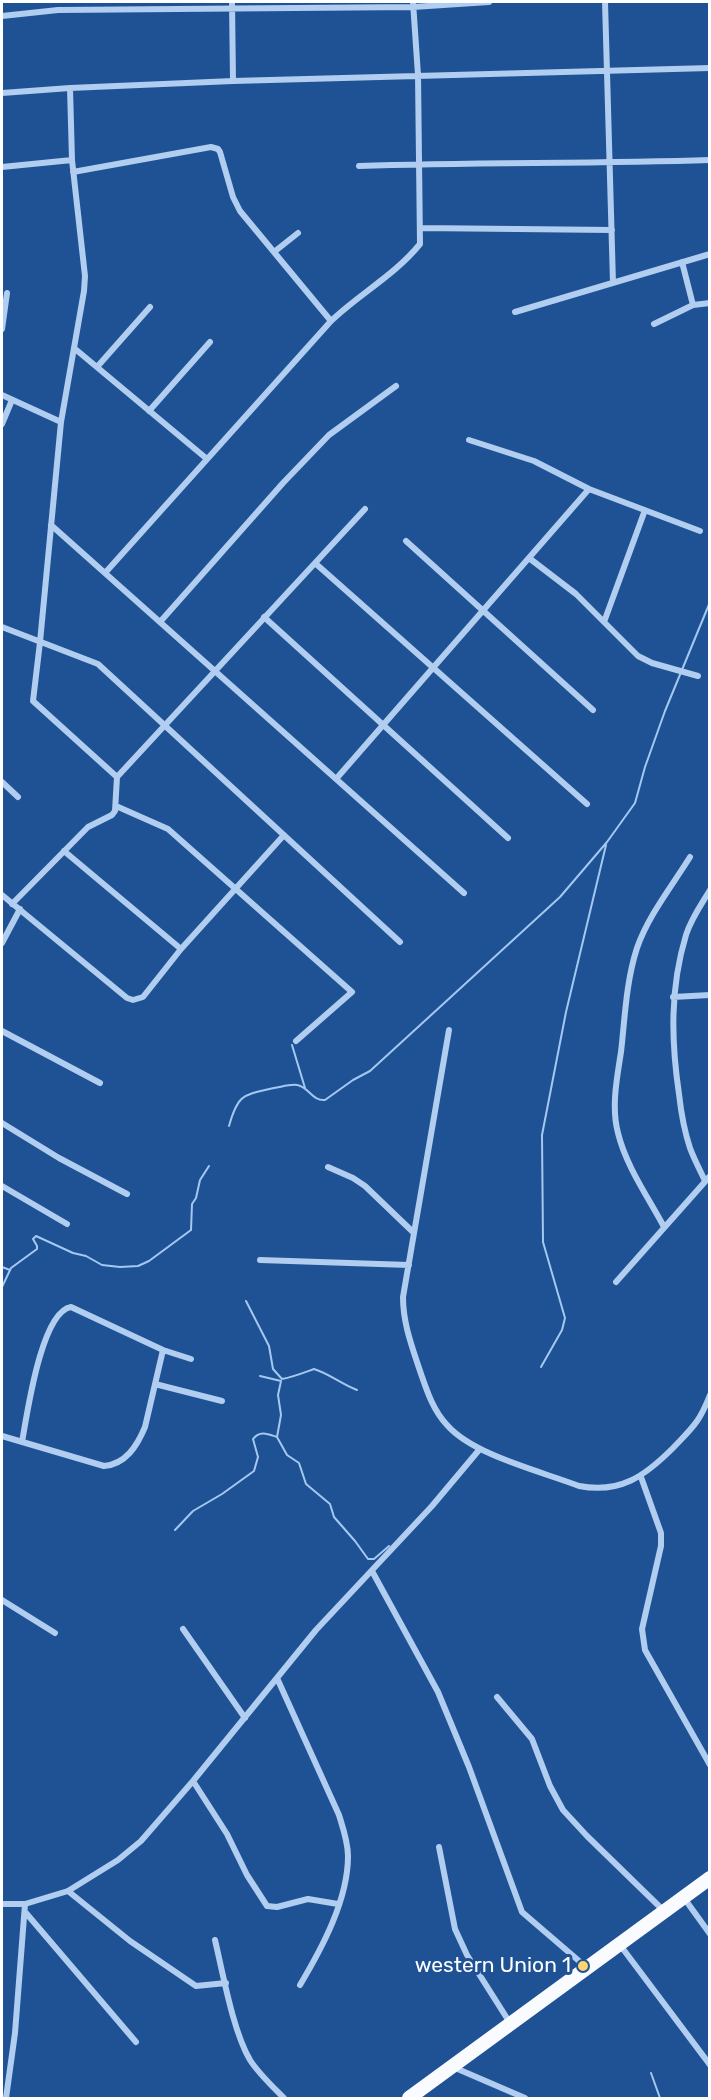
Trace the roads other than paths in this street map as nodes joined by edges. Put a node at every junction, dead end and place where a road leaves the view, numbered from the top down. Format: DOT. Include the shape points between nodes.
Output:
graph roads {
  1 [pos="489,2"];
  2 [pos="605,2"];
  3 [pos="413,4"];
  4 [pos="232,5"];
  5 [pos="2,16"];
  6 [pos="710,68"];
  7 [pos="607,69"];
  8 [pos="418,75"];
  9 [pos="233,81"];
  10 [pos="70,88"];
  11 [pos="2,93"];
  12 [pos="72,160"];
  13 [pos="710,160"];
  14 [pos="418,164"];
  15 [pos="610,164"];
  16 [pos="359,166"];
  17 [pos="2,167"];
  18 [pos="73,172"];
  19 [pos="420,228"];
  20 [pos="612,230"];
  21 [pos="298,233"];
  22 [pos="274,252"];
  23 [pos="710,254"];
  24 [pos="682,262"];
  25 [pos="613,283"];
  26 [pos="7,293"];
  27 [pos="710,303"];
  28 [pos="693,305"];
  29 [pos="150,307"];
  30 [pos="515,312"];
  31 [pos="331,321"];
  32 [pos="654,324"];
  33 [pos="2,328"];
  34 [pos="210,342"];
  35 [pos="74,348"];
  36 [pos="97,367"];
  37 [pos="396,386"];
  38 [pos="2,395"];
  39 [pos="12,400"];
  40 [pos="149,411"];
  41 [pos="61,422"];
  42 [pos="2,424"];
  43 [pos="469,440"];
  44 [pos="207,459"];
  45 [pos="589,489"];
  46 [pos="364,509"];
  47 [pos="645,510"];
  48 [pos="51,525"];
  49 [pos="700,531"];
  50 [pos="406,541"];
  51 [pos="529,558"];
  52 [pos="315,563"];
  53 [pos="105,573"];
  54 [pos="483,611"];
  55 [pos="264,617"];
  56 [pos="160,622"];
  57 [pos="604,622"];
  58 [pos="2,627"];
  59 [pos="40,642"];
  60 [pos="433,669"];
  61 [pos="215,670"];
  62 [pos="698,676"];
  63 [pos="593,710"];
  64 [pos="164,725"];
  65 [pos="383,725"];
  66 [pos="117,777"];
  67 [pos="336,779"];
  68 [pos="2,782"];
  69 [pos="18,797"];
  70 [pos="587,804"];
  71 [pos="116,806"];
  72 [pos="284,835"];
  73 [pos="508,838"];
  74 [pos="64,851"];
  75 [pos="690,857"];
  76 [pos="236,889"];
  77 [pos="710,890"];
  78 [pos="464,893"];
  79 [pos="2,895"];
  80 [pos="12,904"];
  81 [pos="20,909"];
  82 [pos="400,942"];
  83 [pos="2,943"];
  84 [pos="182,949"];
  85 [pos="710,995"];
  86 [pos="673,997"];
  87 [pos="449,1030"];
  88 [pos="2,1031"];
  89 [pos="296,1041"];
  90 [pos="100,1083"];
  91 [pos="2,1123"];
  92 [pos="328,1167"];
  93 [pos="707,1178"];
  94 [pos="2,1186"];
  95 [pos="128,1194"];
  96 [pos="67,1224"];
  97 [pos="664,1227"];
  98 [pos="414,1233"];
  99 [pos="260,1260"];
  100 [pos="409,1265"];
  101 [pos="616,1282"];
  102 [pos="163,1350"];
  103 [pos="191,1359"];
  104 [pos="155,1384"];
  105 [pos="710,1395"];
  106 [pos="222,1401"];
  107 [pos="2,1436"];
  108 [pos="22,1442"];
  109 [pos="479,1450"];
  110 [pos="641,1477"];
  111 [pos="372,1571"];
  112 [pos="2,1600"];
  113 [pos="183,1629"];
  114 [pos="55,1633"];
  115 [pos="278,1678"];
  116 [pos="497,1697"];
  117 [pos="245,1718"];
  118 [pos="710,1765"];
  119 [pos="194,1781"];
  120 [pos="439,1847"];
  121 [pos="710,1878"];
  122 [pos="68,1891"];
  123 [pos="683,1897"];
  124 [pos="2,1904"];
  125 [pos="25,1904"];
  126 [pos="338,1904"];
  127 [pos="663,1910"];
  128 [pos="26,1913"];
  129 [pos="710,1934"];
  130 [pos="215,1940"];
  131 [pos="620,1944"];
  132 [pos="586,1967"];
  133 [pos="226,1983"];
  134 [pos="300,1985"];
  135 [pos="510,2023"];
  136 [pos="136,2042"];
  137 [pos="710,2065"];
  138 [pos="452,2066"];
  139 [pos="6,2098"];
  140 [pos="284,2098"];
  141 [pos="409,2098"];
  142 [pos="525,2098"];
  1 -- 3 [label="street"];
  2 -- 7 [label="street"];
  3 -- 4 [label="street"];
  3 -- 8 [label="street"];
  4 -- 5 [label="street" via="58,10"];
  4 -- 9 [label="street"];
  6 -- 7 [label="street"];
  7 -- 8 [label="street"];
  7 -- 15 [label="street"];
  8 -- 9 [label="street"];
  8 -- 14 [label="street"];
  9 -- 10 [label="street"];
  10 -- 11 [label="street"];
  10 -- 12 [label="street"];
  12 -- 17 [label="street"];
  12 -- 18 [label="street"];
  13 -- 15 [label="street"];
  14 -- 15 [label="street"];
  14 -- 16 [label="street"];
  14 -- 19 [label="street"];
  15 -- 20 [label="street"];
  18 -- 22 [label="street" via="215,147 240,210"];
  18 -- 35 [label="street" via="85,276"];
  19 -- 20 [label="street"];
  19 -- 31 [label="street" via="420,244 405,262"];
  20 -- 25 [label="street"];
  21 -- 22 [label="street"];
  22 -- 31 [label="street"];
  23 -- 24 [label="street"];
  24 -- 25 [label="street"];
  24 -- 28 [label="street"];
  25 -- 30 [label="street"];
  26 -- 33 [label="street"];
  27 -- 28 [label="street"];
  28 -- 32 [label="street"];
  29 -- 36 [label="street"];
  31 -- 44 [label="street"];
  34 -- 40 [label="street"];
  35 -- 36 [label="street"];
  35 -- 41 [label="street"];
  36 -- 40 [label="street"];
  37 -- 56 [label="street" via="329,435"];
  38 -- 39 [label="street"];
  39 -- 41 [label="street"];
  39 -- 42 [label="street"];
  40 -- 44 [label="street"];
  41 -- 48 [label="street"];
  43 -- 45 [label="street" via="534,461"];
  44 -- 53 [label="street"];
  45 -- 47 [label="street"];
  45 -- 51 [label="street"];
  46 -- 52 [label="street"];
  47 -- 49 [label="street"];
  47 -- 57 [label="street"];
  48 -- 53 [label="street"];
  48 -- 59 [label="street"];
  50 -- 54 [label="street"];
  51 -- 54 [label="street"];
  51 -- 57 [label="street" via="576,594"];
  52 -- 55 [label="street"];
  52 -- 60 [label="street"];
  53 -- 56 [label="street"];
  54 -- 60 [label="street"];
  54 -- 63 [label="street"];
  55 -- 61 [label="street"];
  55 -- 65 [label="street"];
  56 -- 61 [label="street"];
  57 -- 62 [label="street" via="638,656"];
  58 -- 59 [label="street"];
  59 -- 64 [label="street" via="98,664"];
  59 -- 66 [label="street" via="33,701"];
  60 -- 65 [label="street"];
  60 -- 70 [label="street"];
  61 -- 64 [label="street"];
  61 -- 67 [label="street"];
  64 -- 66 [label="street"];
  64 -- 72 [label="street"];
  65 -- 67 [label="street"];
  65 -- 73 [label="street"];
  66 -- 71 [label="street"];
  67 -- 78 [label="street"];
  68 -- 69 [label="street"];
  71 -- 74 [label="street" via="112,816 93,823"];
  71 -- 76 [label="street" via="168,830"];
  72 -- 76 [label="street"];
  72 -- 82 [label="street"];
  74 -- 80 [label="street"];
  74 -- 84 [label="street"];
  75 -- 97 [label="street" via="638,946 626,1000 617,1079 617,1133"];
  76 -- 84 [label="street"];
  76 -- 89 [label="street" via="352,992"];
  77 -- 86 [label="street" via="686,935"];
  79 -- 80 [label="street"];
  80 -- 81 [label="street"];
  81 -- 83 [label="street"];
  81 -- 84 [label="street" via="133,1000 143,997"];
  85 -- 86 [label="street"];
  86 -- 93 [label="street" via="676,1076 683,1122 690,1148"];
  87 -- 98 [label="street"];
  88 -- 90 [label="street"];
  91 -- 95 [label="street"];
  92 -- 98 [label="street" via="365,1186"];
  93 -- 97 [label="street"];
  94 -- 96 [label="street"];
  97 -- 101 [label="street"];
  98 -- 100 [label="street"];
  99 -- 100 [label="street"];
  100 -- 109 [label="street" via="403,1314 428,1393 448,1427"];
  102 -- 103 [label="street"];
  102 -- 104 [label="street"];
  102 -- 108 [label="street" via="65,1308 51,1327 40,1356"];
  104 -- 106 [label="street"];
  104 -- 108 [label="street" via="141,1437 129,1454 113,1465 104,1466"];
  105 -- 110 [label="street" via="695,1426"];
  107 -- 108 [label="street"];
  109 -- 110 [label="street" via="593,1489"];
  109 -- 111 [label="street"];
  110 -- 118 [label="street" via="661,1533 642,1639"];
  111 -- 115 [label="street" via="316,1630"];
  111 -- 132 [label="street" via="438,1692 522,1912"];
  112 -- 114 [label="street"];
  113 -- 117 [label="street"];
  115 -- 117 [label="street"];
  115 -- 126 [label="street" via="346,1837 348,1856"];
  116 -- 127 [label="street" via="532,1739 563,1809"];
  117 -- 119 [label="street"];
  119 -- 122 [label="street" via="126,1854"];
  119 -- 126 [label="street" via="267,1906 308,1899"];
  120 -- 135 [label="street" via="455,1929"];
  121 -- 123 [label="main road"];
  122 -- 125 [label="street"];
  122 -- 133 [label="street" via="130,1941 196,1986"];
  123 -- 127 [label="main road"];
  123 -- 129 [label="street"];
  124 -- 125 [label="street"];
  125 -- 128 [label="street"];
  126 -- 134 [label="street" via="322,1947"];
  127 -- 131 [label="main road"];
  128 -- 136 [label="street"];
  128 -- 139 [label="street"];
  130 -- 133 [label="street"];
  131 -- 132 [label="main road"];
  131 -- 137 [label="street"];
  132 -- 135 [label="main road"];
  133 -- 140 [label="street" via="248,2056"];
  135 -- 138 [label="main road"];
  138 -- 141 [label="main road"];
  138 -- 142 [label="street"];
}
